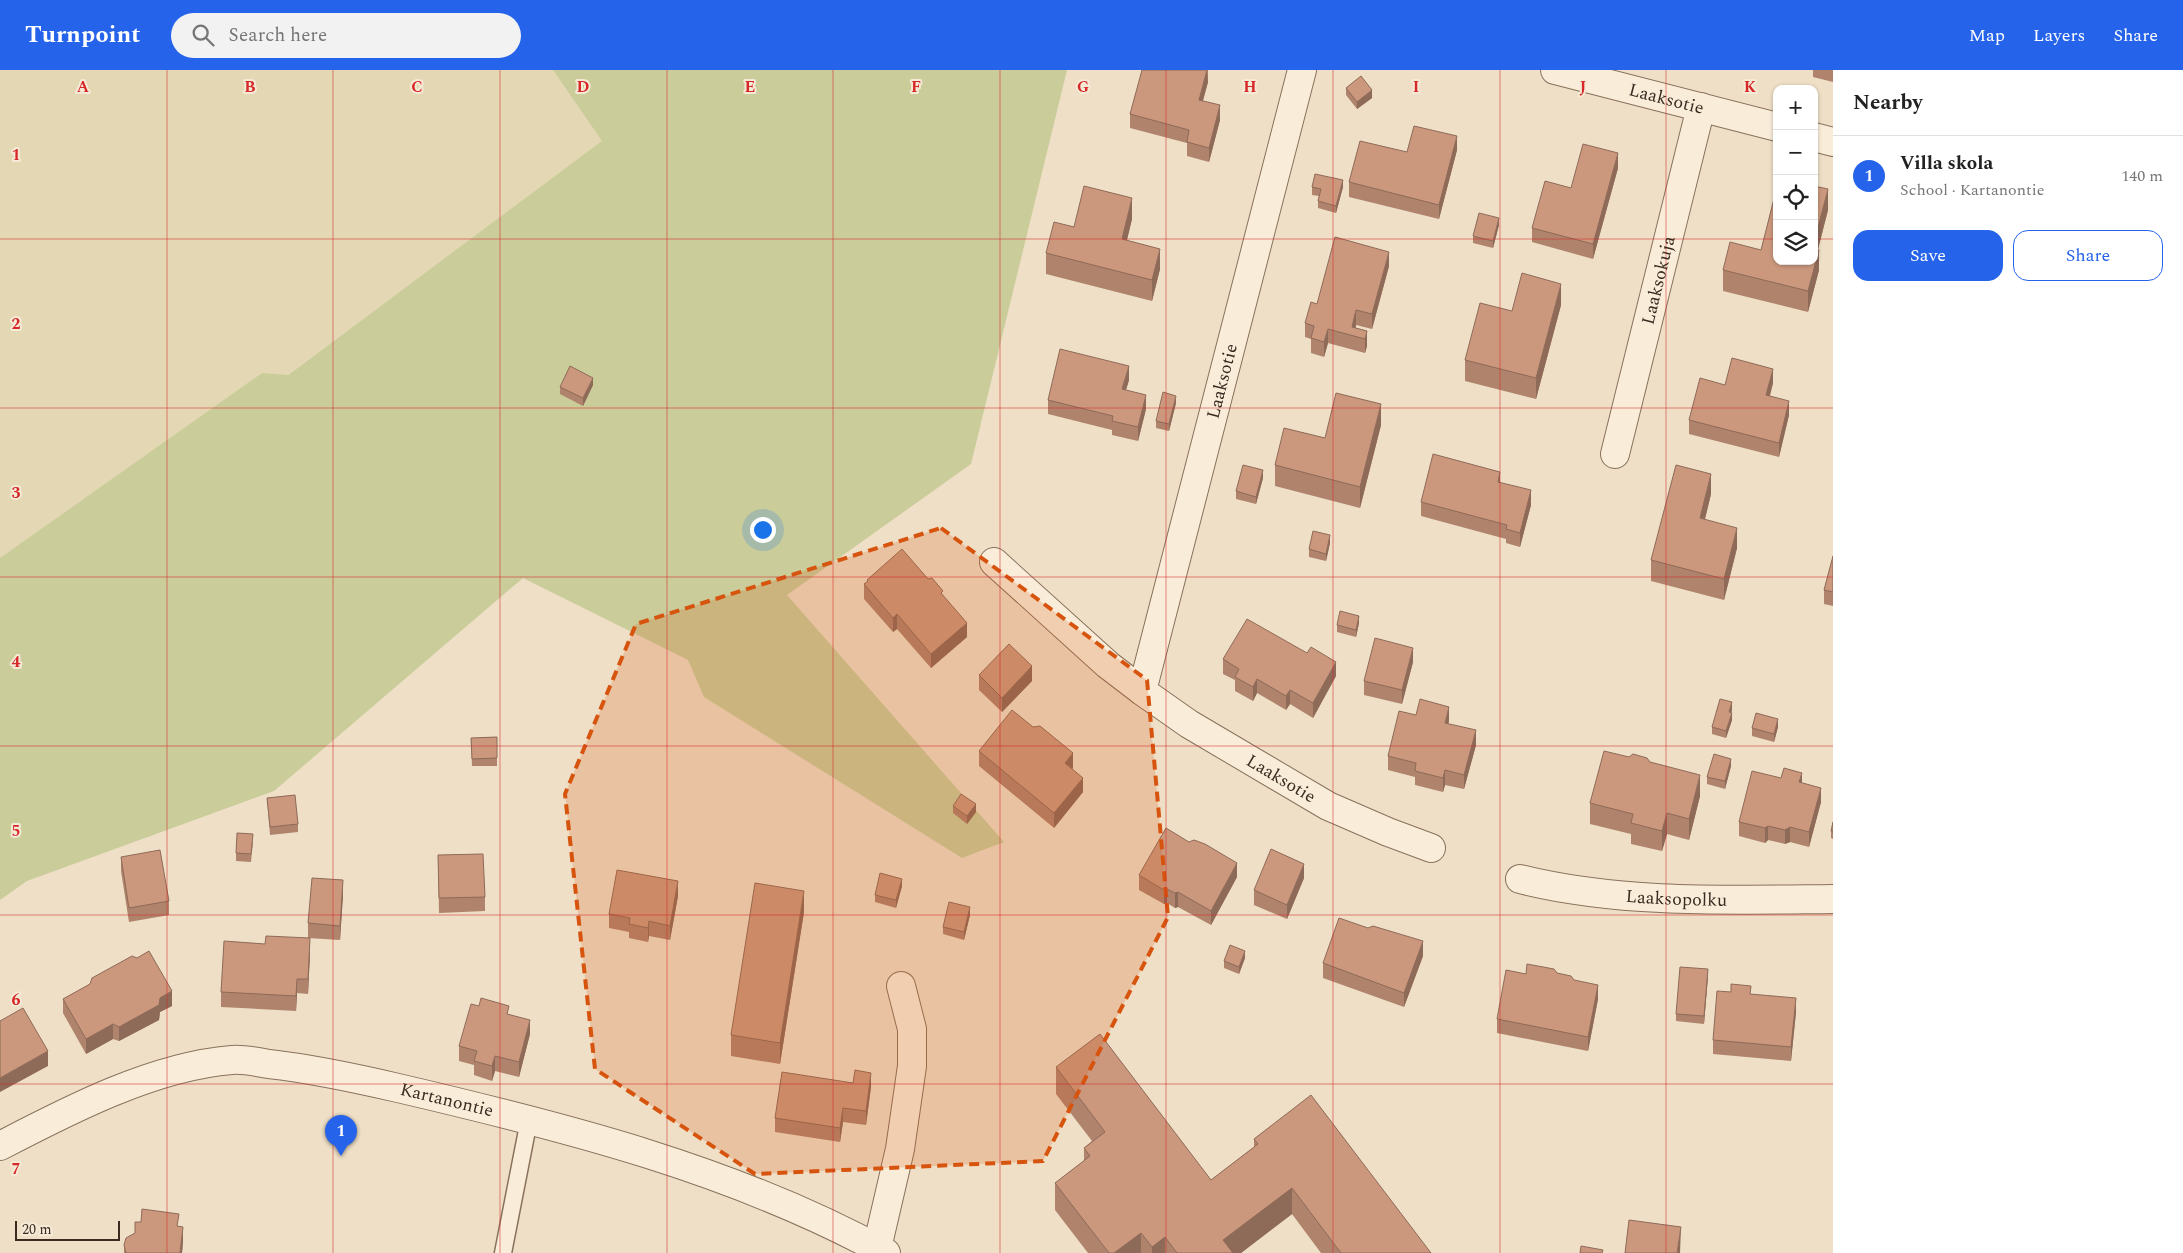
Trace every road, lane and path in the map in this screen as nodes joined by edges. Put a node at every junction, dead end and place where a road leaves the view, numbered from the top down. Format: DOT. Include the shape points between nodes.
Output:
graph roads {
  1 [pos="1302,70"];
  2 [pos="1555,70"];
  3 [pos="1701,107"];
  4 [pos="1773,126"];
  5 [pos="1818,138"];
  6 [pos="1833,142"];
  7 [pos="1616,454"];
  8 [pos="994,562"];
  9 [pos="1142,692"];
  10 [pos="1431,848"];
  11 [pos="1520,879"];
  12 [pos="1833,899"];
  13 [pos="901,986"];
  14 [pos="529,1120"];
  15 [pos="0,1146"];
  16 [pos="881,1250"];
  17 [pos="503,1253"];
  1 -- 9 [label="street, Laaksotie"];
  2 -- 3 [label="street, Laaksotie"];
  3 -- 4 [label="street, Laaksotie"];
  3 -- 7 [label="street, Laaksokuja"];
  5 -- 6 [label="street"];
  8 -- 9 [label="street, Laaksotie"];
  9 -- 10 [label="street, Laaksotie" via="1189,724 1328,806"];
  11 -- 12 [label="street, Laaksopolku" via="1605,893 1706,900"];
  13 -- 16 [label="street" via="912,1029 912,1066"];
  14 -- 15 [label="street, Kartanontie" via="315,1069 234,1060 175,1068 86,1103"];
  14 -- 16 [label="street, Kartanontie" via="701,1170 848,1232"];
  14 -- 17 [label="lane"];
}
